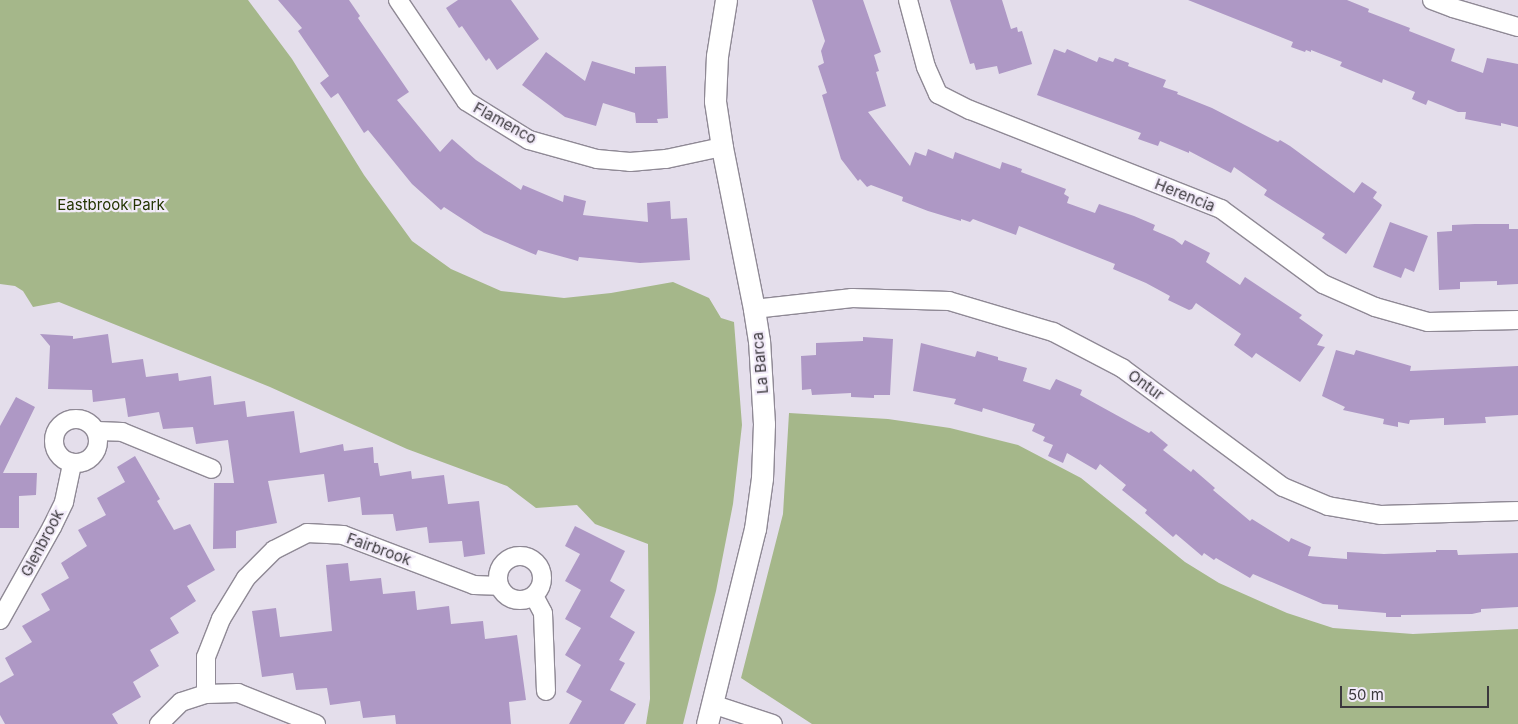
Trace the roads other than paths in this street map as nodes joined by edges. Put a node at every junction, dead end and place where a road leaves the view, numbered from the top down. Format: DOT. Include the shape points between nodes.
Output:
graph roads {
  1 [pos="398,0"];
  2 [pos="726,0"];
  3 [pos="908,0"];
  4 [pos="1432,0"];
  5 [pos="1518,27"];
  6 [pos="722,148"];
  7 [pos="754,309"];
  8 [pos="1518,320"];
  9 [pos="97,431"];
  10 [pos="72,463"];
  11 [pos="212,469"];
  12 [pos="1518,511"];
  13 [pos="499,586"];
  14 [pos="534,596"];
  15 [pos="0,620"];
  16 [pos="546,691"];
  17 [pos="206,694"];
  18 [pos="710,714"];
  19 [pos="159,724"];
  20 [pos="316,724"];
  21 [pos="773,724"];
  1 -- 6 [label="street, Flamenco" via="466,101 529,140 597,159 630,162"];
  2 -- 6 [label="street, La Barca" via="716,83"];
  3 -- 8 [label="street, Herencia" via="926,66 938,94 1221,209 1323,284 1375,307 1428,322"];
  4 -- 5 [label="street"];
  6 -- 7 [label="street, La Barca"];
  7 -- 12 [label="street, Ontur" via="852,298 949,301 1053,332 1122,368 1283,487 1328,506 1381,515"];
  7 -- 18 [label="street, La Barca" via="764,424 762,478 755,529"];
  9 -- 10 [label="street" via="96,452 86,461"];
  9 -- 10 [label="street" via="81,419 67,420 57,430 56,450"];
  9 -- 11 [label="street" via="122,432"];
  10 -- 15 [label="street, Glenbrook" via="64,502"];
  13 -- 14 [label="street" via="514,600"];
  13 -- 14 [label="street" via="502,566 512,557 526,556 533,559 541,570 542,584"];
  13 -- 17 [label="street, Fairbrook" via="474,585 343,535 307,533 274,550 246,578 221,619 206,657"];
  14 -- 16 [label="street" via="543,612"];
  17 -- 19 [label="street" via="181,702"];
  17 -- 20 [label="street" via="238,693"];
  18 -- 21 [label="street"];
}
